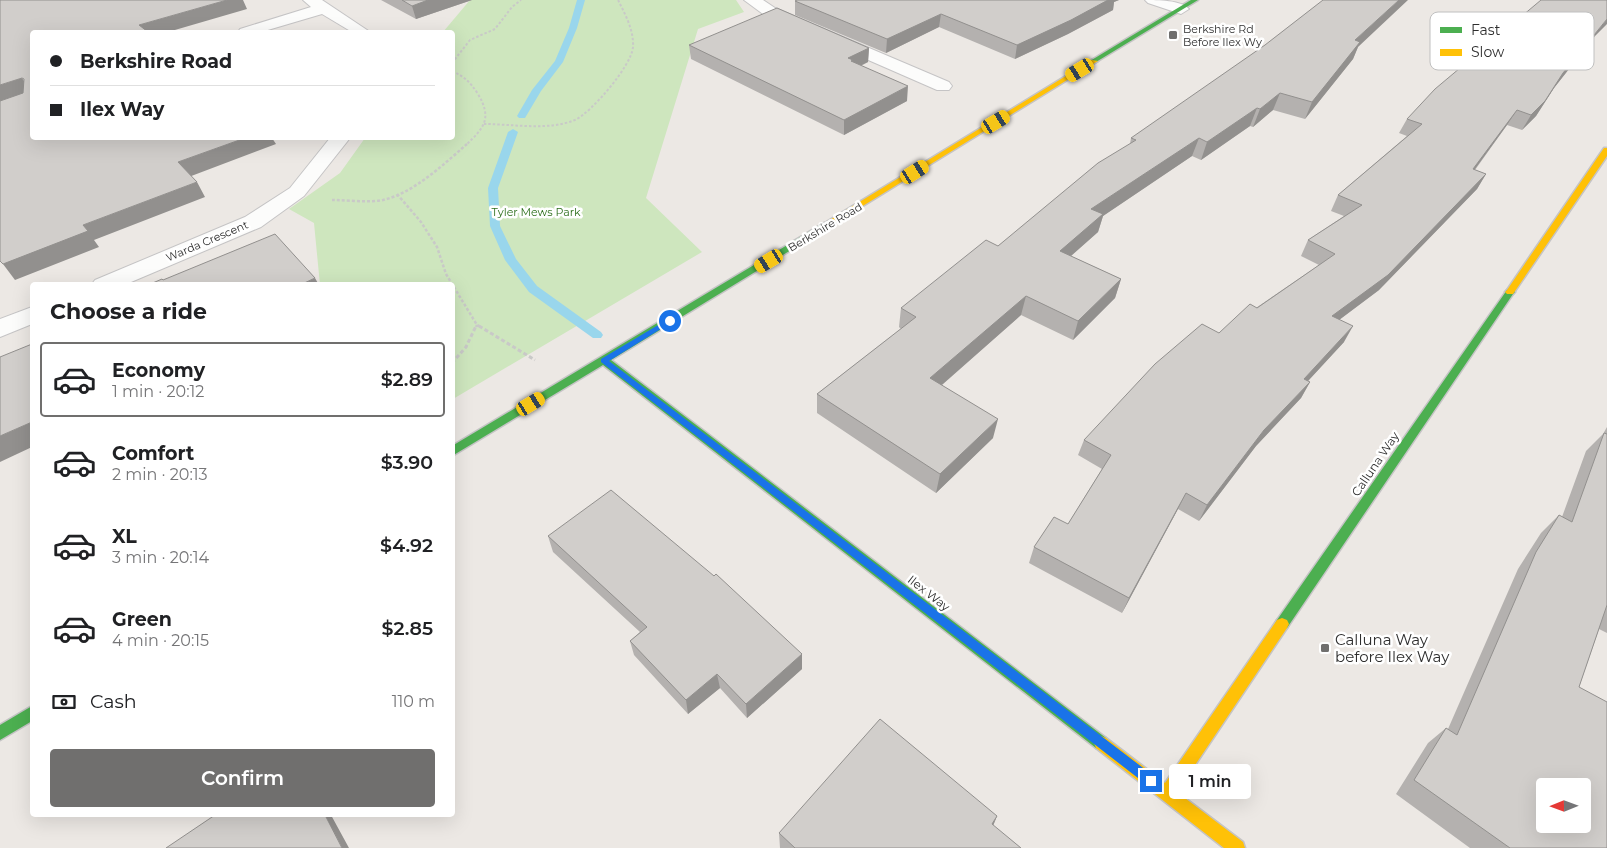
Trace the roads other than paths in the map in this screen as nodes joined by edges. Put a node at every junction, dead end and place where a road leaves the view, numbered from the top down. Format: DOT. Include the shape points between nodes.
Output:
graph roads {
  1 [pos="752,0"];
  2 [pos="1153,0"];
  3 [pos="1195,0"];
  4 [pos="317,4"];
  5 [pos="1181,9"];
  6 [pos="251,30"];
  7 [pos="359,30"];
  8 [pos="943,86"];
  9 [pos="338,140"];
  10 [pos="1607,150"];
  11 [pos="110,282"];
  12 [pos="30,316"];
  13 [pos="0,329"];
  14 [pos="604,360"];
  15 [pos="455,450"];
  16 [pos="30,714"];
  17 [pos="0,733"];
  18 [pos="1166,793"];
  19 [pos="1237,848"];
  1 -- 8 [label="street" via="769,11"];
  2 -- 5 [label="street"];
  3 -- 5 [label="street, Berkshire Road"];
  4 -- 6 [label="street"];
  4 -- 7 [label="street"];
  5 -- 14 [label="street, Berkshire Road"];
  9 -- 11 [label="street, Warda Crescent" via="297,192 253,222"];
  10 -- 18 [label="street, Calluna Way"];
  12 -- 13 [label="street"];
  14 -- 15 [label="street, Berkshire Road"];
  14 -- 18 [label="street, Ilex Way"];
  16 -- 17 [label="street"];
  18 -- 19 [label="street, Ilex Way"];
}
